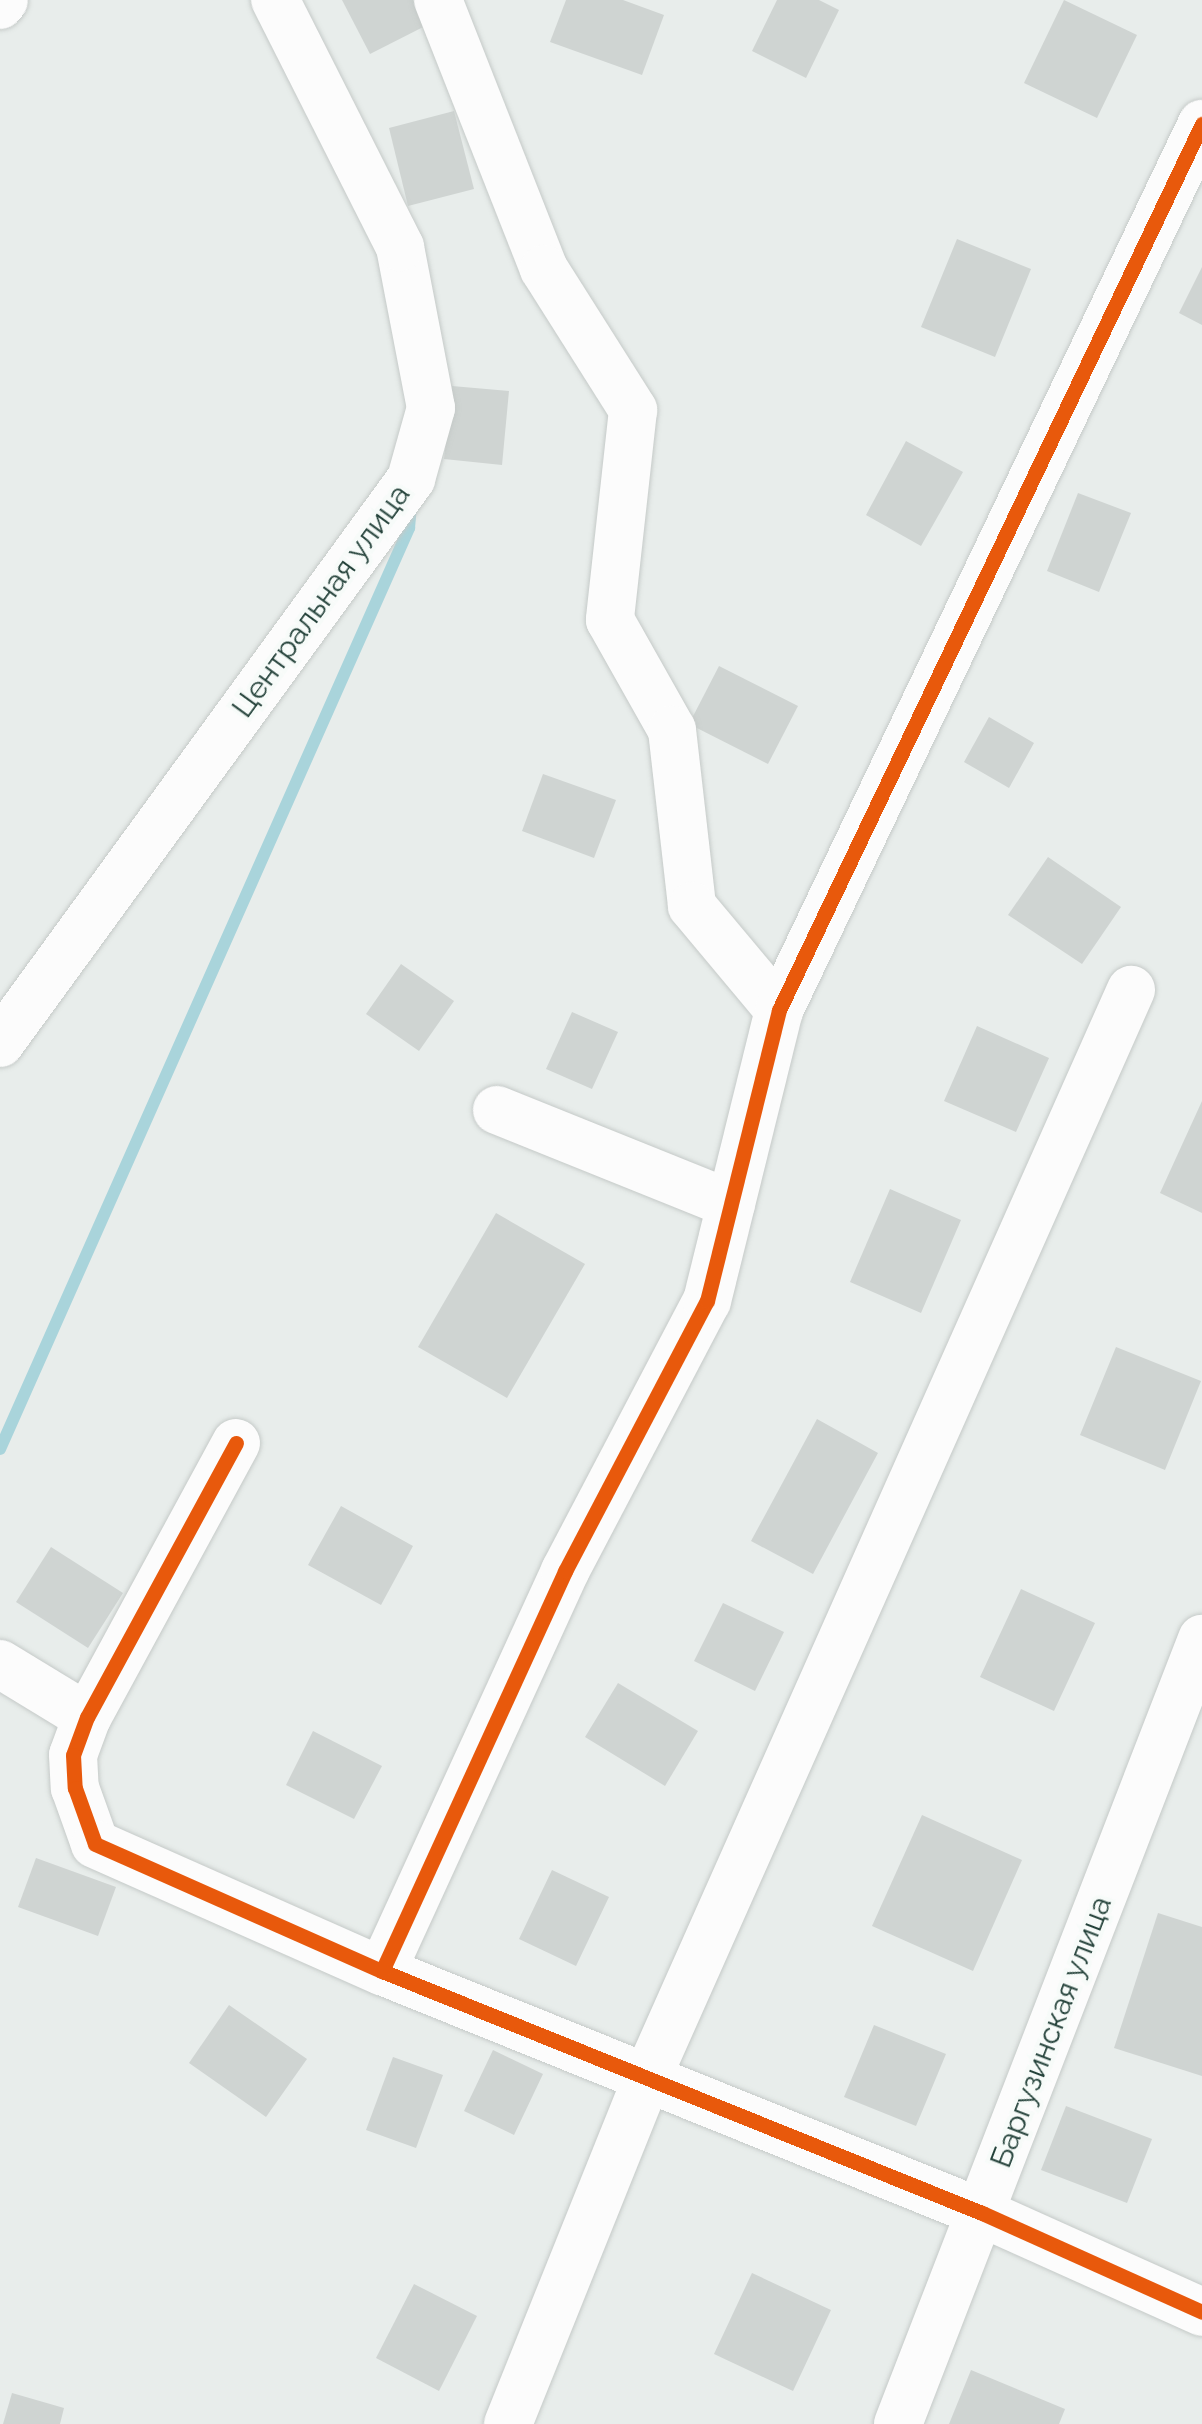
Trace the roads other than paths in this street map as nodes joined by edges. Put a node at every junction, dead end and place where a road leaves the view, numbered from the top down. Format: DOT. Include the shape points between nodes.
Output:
graph roads {
  1 [pos="275,0"];
  2 [pos="438,0"];
  3 [pos="1202,124"];
  4 [pos="1131,990"];
  5 [pos="780,1010"];
  6 [pos="0,1043"];
  7 [pos="497,1110"];
  8 [pos="730,1204"];
  9 [pos="236,1443"];
  10 [pos="1202,1638"];
  11 [pos="0,1664"];
  12 [pos="87,1717"];
  13 [pos="382,1971"];
  14 [pos="648,2078"];
  15 [pos="982,2213"];
  16 [pos="1202,2312"];
  17 [pos="508,2424"];
  18 [pos="898,2424"];
  1 -- 6 [label="street, Центральная улица" via="400,247 431,408 411,479"];
  2 -- 5 [label="street" via="544,269 633,410 610,620 672,730 692,906"];
  3 -- 5 [label="street"];
  4 -- 14 [label="street"];
  5 -- 8 [label="street"];
  7 -- 8 [label="street"];
  8 -- 13 [label="street" via="707,1301 566,1571"];
  9 -- 12 [label="street"];
  10 -- 15 [label="street, Баргузинская улица"];
  11 -- 12 [label="street"];
  12 -- 13 [label="street" via="73,1756 75,1788 95,1844"];
  13 -- 14 [label="street"];
  14 -- 15 [label="street"];
  14 -- 17 [label="street"];
  15 -- 16 [label="street"];
  15 -- 18 [label="street, Баргузинская улица"];
}
